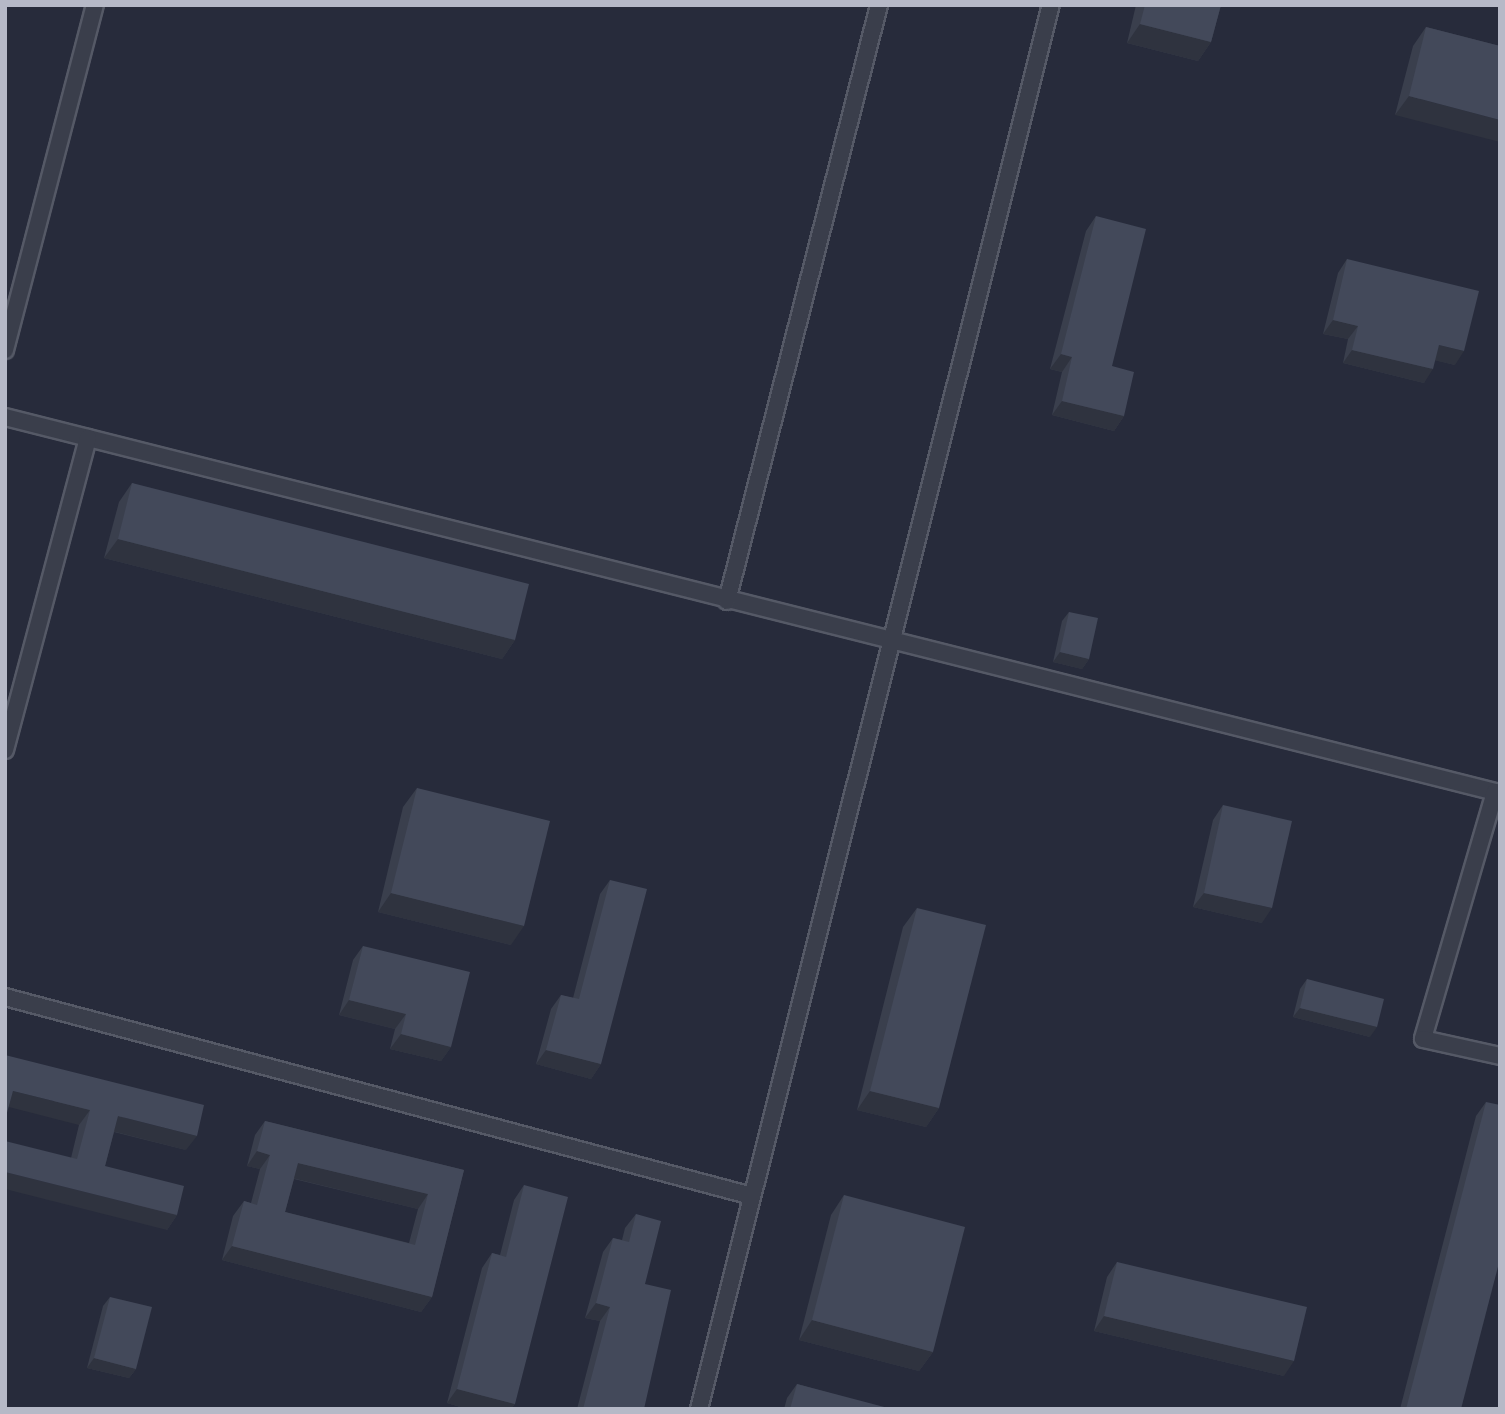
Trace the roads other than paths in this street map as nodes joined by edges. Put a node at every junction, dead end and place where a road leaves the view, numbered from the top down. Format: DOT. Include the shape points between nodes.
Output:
graph roads {
  1 [pos="96,5"];
  2 [pos="880,5"];
  3 [pos="1051,5"];
  4 [pos="5,350"];
  5 [pos="5,417"];
  6 [pos="88,438"];
  7 [pos="727,601"];
  8 [pos="889,642"];
  9 [pos="5,750"];
  10 [pos="1497,793"];
  11 [pos="5,997"];
  12 [pos="1500,1056"];
  13 [pos="752,1196"];
  14 [pos="699,1409"];
  1 -- 4 [label="lane"];
  2 -- 7 [label="lane"];
  3 -- 8 [label="lane"];
  5 -- 6 [label="lane"];
  6 -- 7 [label="lane"];
  6 -- 9 [label="lane"];
  7 -- 8 [label="lane"];
  8 -- 10 [label="lane"];
  8 -- 13 [label="lane"];
  10 -- 12 [label="lane" via="1423,1039"];
  11 -- 13 [label="lane"];
  13 -- 14 [label="lane"];
}
